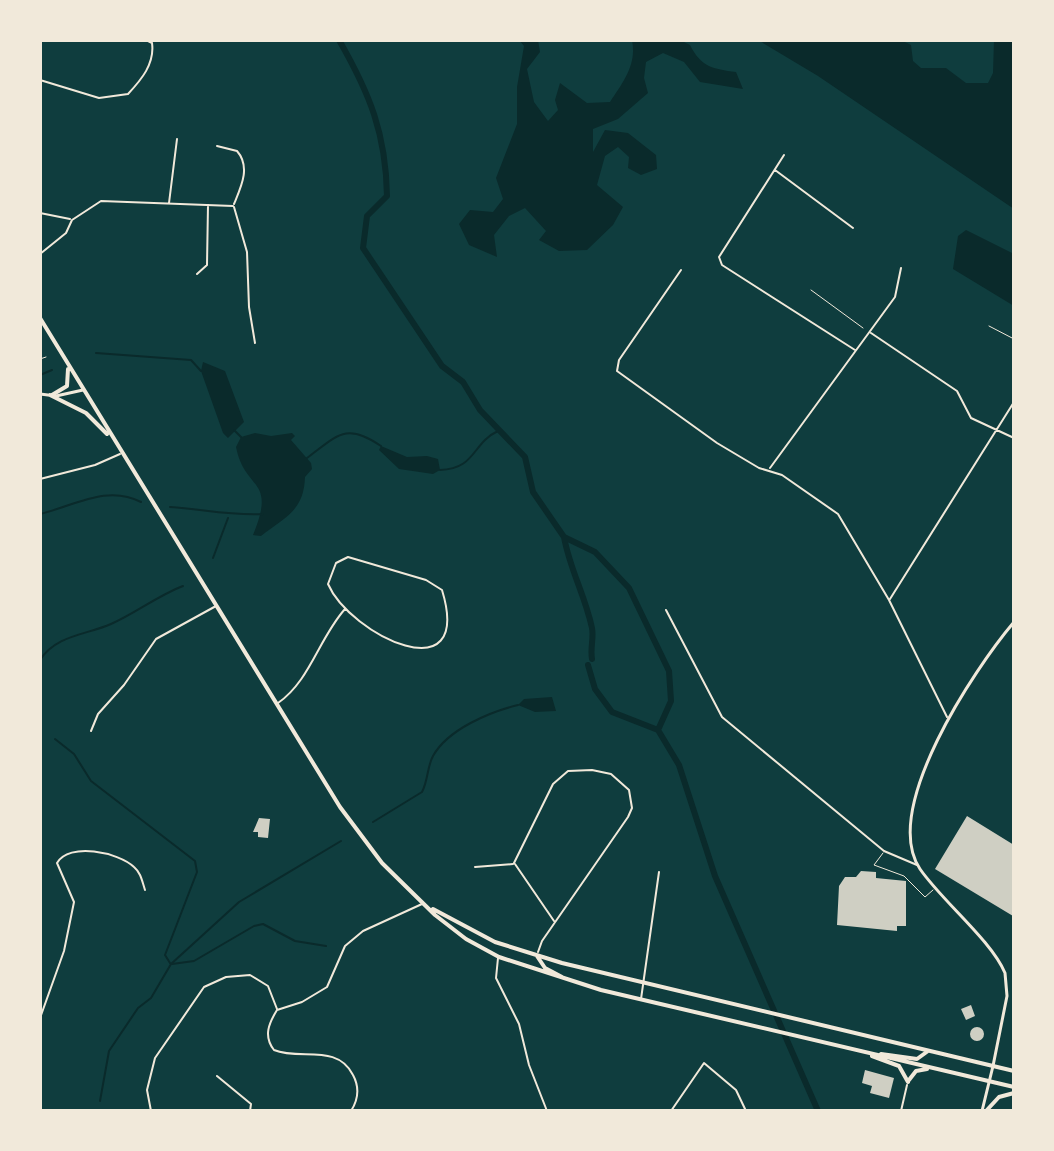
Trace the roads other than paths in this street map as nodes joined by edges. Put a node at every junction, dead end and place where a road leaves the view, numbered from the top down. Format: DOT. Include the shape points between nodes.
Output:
graph roads {
  1 [pos="146,40"];
  2 [pos="40,80"];
  3 [pos="177,139"];
  4 [pos="217,146"];
  5 [pos="784,155"];
  6 [pos="775,170"];
  7 [pos="169,204"];
  8 [pos="208,205"];
  9 [pos="233,206"];
  10 [pos="40,213"];
  11 [pos="72,220"];
  12 [pos="853,228"];
  13 [pos="40,254"];
  14 [pos="901,268"];
  15 [pos="681,270"];
  16 [pos="197,274"];
  17 [pos="40,318"];
  18 [pos="869,332"];
  19 [pos="255,343"];
  20 [pos="855,350"];
  21 [pos="65,360"];
  22 [pos="83,390"];
  23 [pos="40,394"];
  24 [pos="50,395"];
  25 [pos="1014,402"];
  26 [pos="996,427"];
  27 [pos="1014,438"];
  28 [pos="114,442"];
  29 [pos="121,454"];
  30 [pos="769,469"];
  31 [pos="40,479"];
  32 [pos="889,600"];
  33 [pos="216,606"];
  34 [pos="345,608"];
  35 [pos="666,610"];
  36 [pos="1014,622"];
  37 [pos="276,705"];
  38 [pos="947,717"];
  39 [pos="91,731"];
  40 [pos="884,851"];
  41 [pos="514,863"];
  42 [pos="917,865"];
  43 [pos="475,867"];
  44 [pos="659,872"];
  45 [pos="936,888"];
  46 [pos="145,890"];
  47 [pos="423,903"];
  48 [pos="555,923"];
  49 [pos="537,956"];
  50 [pos="499,957"];
  51 [pos="643,983"];
  52 [pos="587,987"];
  53 [pos="640,1000"];
  54 [pos="277,1010"];
  55 [pos="40,1018"];
  56 [pos="854,1050"];
  57 [pos="928,1051"];
  58 [pos="993,1066"];
  59 [pos="944,1071"];
  60 [pos="1014,1071"];
  61 [pos="217,1076"];
  62 [pos="908,1082"];
  63 [pos="989,1082"];
  64 [pos="1014,1090"];
  65 [pos="151,1111"];
  66 [pos="250,1111"];
  67 [pos="351,1111"];
  68 [pos="546,1111"];
  69 [pos="671,1111"];
  70 [pos="746,1111"];
  71 [pos="901,1111"];
  72 [pos="984,1111"];
  1 -- 2 [label="street" via="153,53 128,94 99,98"];
  3 -- 7 [label="street"];
  4 -- 9 [label="street" via="237,151 244,161"];
  5 -- 6 [label="street"];
  6 -- 12 [label="street"];
  6 -- 20 [label="street" via="719,257 722,265"];
  7 -- 8 [label="street"];
  7 -- 11 [label="street" via="101,201"];
  8 -- 9 [label="street"];
  8 -- 16 [label="street" via="207,265"];
  9 -- 19 [label="street" via="247,252"];
  10 -- 11 [label="street"];
  11 -- 13 [label="street" via="66,233"];
  14 -- 18 [label="street" via="895,297"];
  15 -- 30 [label="street" via="619,360 617,371 717,443"];
  17 -- 21 [label="main road"];
  18 -- 20 [label="street"];
  18 -- 26 [label="street" via="957,391 971,418"];
  20 -- 30 [label="street"];
  21 -- 22 [label="main road"];
  21 -- 24 [label="main road" via="69,383"];
  22 -- 24 [label="street"];
  22 -- 28 [label="main road"];
  23 -- 24 [label="street"];
  24 -- 28 [label="main road" via="86,413"];
  25 -- 26 [label="street"];
  26 -- 27 [label="street"];
  26 -- 32 [label="street"];
  28 -- 29 [label="main road"];
  29 -- 31 [label="street"];
  29 -- 33 [label="main road"];
  30 -- 32 [label="street" via="838,514"];
  32 -- 38 [label="street"];
  33 -- 37 [label="main road"];
  33 -- 39 [label="street" via="156,639 98,714"];
  34 -- 34 [label="street" via="328,584 336,563 348,557 435,584 442,590 447,622 434,645 407,649 380,636"];
  34 -- 37 [label="street" via="315,650 298,686"];
  35 -- 40 [label="street" via="722,717"];
  36 -- 38 [label="street"];
  37 -- 47 [label="main road" via="361,836"];
  38 -- 42 [label="street" via="932,748 912,821"];
  40 -- 42 [label="street"];
  40 -- 45 [label="lane" via="874,865 904,876 925,897"];
  41 -- 43 [label="street"];
  41 -- 48 [label="street"];
  41 -- 48 [label="street" via="560,777 576,769 592,770 622,783 632,798 628,817"];
  42 -- 45 [label="street"];
  44 -- 51 [label="street"];
  45 -- 58 [label="street" via="1007,978"];
  46 -- 55 [label="street" via="136,868 124,859 71,851 61,856 57,863 74,902 64,951"];
  47 -- 49 [label="main road" via="478,934"];
  47 -- 50 [label="main road" via="458,933"];
  47 -- 54 [label="street" via="363,931 345,946 327,987"];
  48 -- 49 [label="street"];
  49 -- 51 [label="main road"];
  49 -- 52 [label="main road" via="549,971"];
  50 -- 52 [label="main road"];
  50 -- 68 [label="street" via="496,978 519,1024"];
  51 -- 53 [label="street"];
  51 -- 57 [label="main road"];
  52 -- 53 [label="main road"];
  53 -- 56 [label="main road"];
  54 -- 65 [label="street" via="268,986 250,975 226,977 204,987 155,1058 147,1090"];
  54 -- 67 [label="street" via="269,1024 269,1044 279,1052 327,1054 343,1063 356,1081"];
  56 -- 57 [label="main road" via="917,1059"];
  56 -- 59 [label="main road"];
  56 -- 62 [label="main road" via="899,1066"];
  57 -- 58 [label="main road"];
  58 -- 60 [label="main road"];
  58 -- 63 [label="street"];
  59 -- 62 [label="main road" via="920,1069"];
  59 -- 63 [label="main road"];
  61 -- 66 [label="street" via="251,1104"];
  62 -- 71 [label="street"];
  63 -- 64 [label="main road"];
  63 -- 72 [label="street"];
  64 -- 72 [label="main road"];
  69 -- 70 [label="street" via="704,1063 736,1090"];
}
